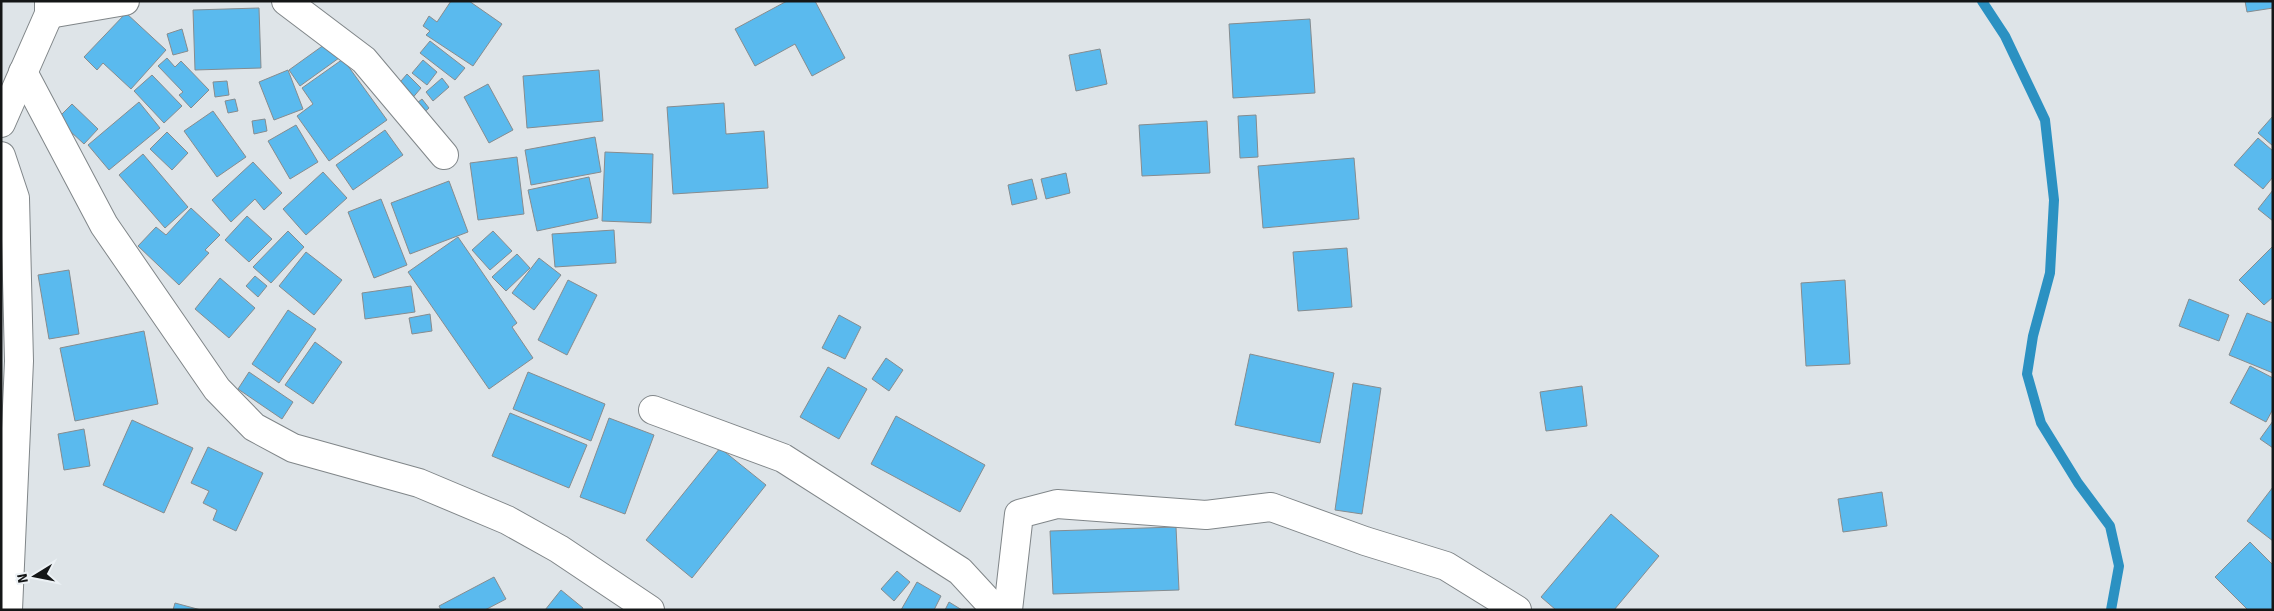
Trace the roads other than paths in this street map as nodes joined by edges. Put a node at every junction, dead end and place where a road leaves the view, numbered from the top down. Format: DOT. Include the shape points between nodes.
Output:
graph roads {
  1 [pos="125,1"];
  2 [pos="286,1"];
  3 [pos="49,8"];
  4 [pos="23,72"];
  5 [pos="1,123"];
  6 [pos="444,155"];
  7 [pos="1,156"];
  8 [pos="653,410"];
  9 [pos="8,610"];
  10 [pos="650,610"];
  11 [pos="996,610"];
  12 [pos="1008,610"];
  13 [pos="1517,610"];
  1 -- 3 [label="street"];
  2 -- 6 [label="street" via="364,60"];
  3 -- 4 [label="street"];
  4 -- 5 [label="street"];
  4 -- 10 [label="street" via="104,225 217,389 254,427 293,448 419,483 507,520 559,549"];
  7 -- 9 [label="street" via="15,198 19,361"];
  8 -- 11 [label="street" via="783,458 960,572"];
  12 -- 13 [label="street" via="1019,514 1057,504 1206,516 1271,507 1446,566"];
}
